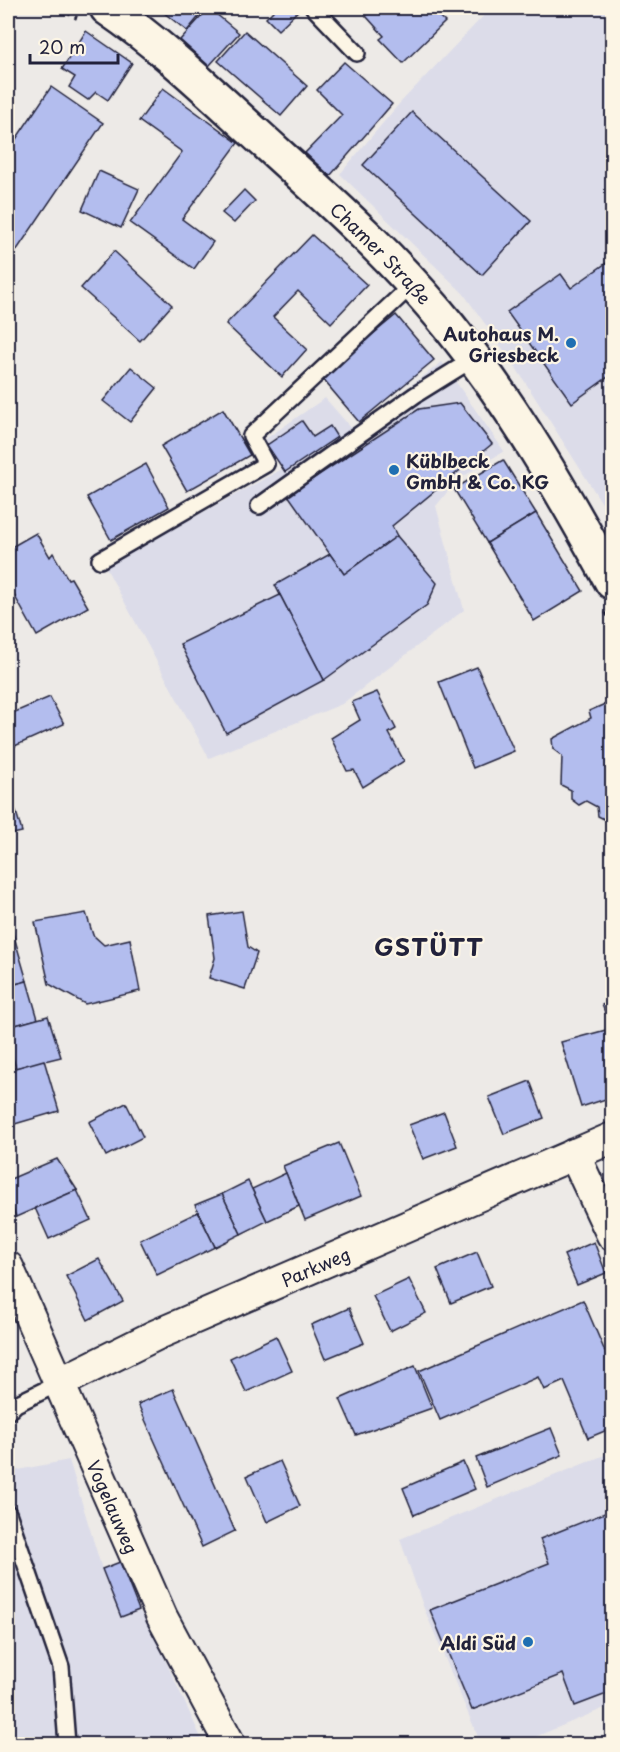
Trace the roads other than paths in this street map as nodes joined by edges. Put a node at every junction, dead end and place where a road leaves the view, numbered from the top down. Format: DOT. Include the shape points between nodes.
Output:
graph roads {
  1 [pos="314,8"];
  2 [pos="97,16"];
  3 [pos="357,53"];
  4 [pos="413,284"];
  5 [pos="473,359"];
  6 [pos="258,506"];
  7 [pos="100,560"];
  8 [pos="608,595"];
  9 [pos="612,1138"];
  10 [pos="574,1154"];
  11 [pos="612,1235"];
  12 [pos="8,1267"];
  13 [pos="59,1383"];
  14 [pos="8,1412"];
  15 [pos="8,1513"];
  16 [pos="67,1744"];
  17 [pos="230,1744"];
  1 -- 3 [label="lane"];
  2 -- 4 [label="main road, Chamer Straße" via="173,59"];
  4 -- 5 [label="main road, Chamer Straße"];
  4 -- 7 [label="lane" via="251,436 266,464"];
  5 -- 6 [label="lane" via="415,394"];
  5 -- 8 [label="main road, Chamer Straße" via="516,416"];
  9 -- 10 [label="street, Parkweg"];
  10 -- 11 [label="street"];
  10 -- 13 [label="street, Parkweg" via="156,1335"];
  12 -- 13 [label="street, Vogelauweg"];
  13 -- 14 [label="lane"];
  13 -- 17 [label="street, Vogelauweg" via="162,1617"];
  15 -- 16 [label="lane" via="61,1667"];
}
